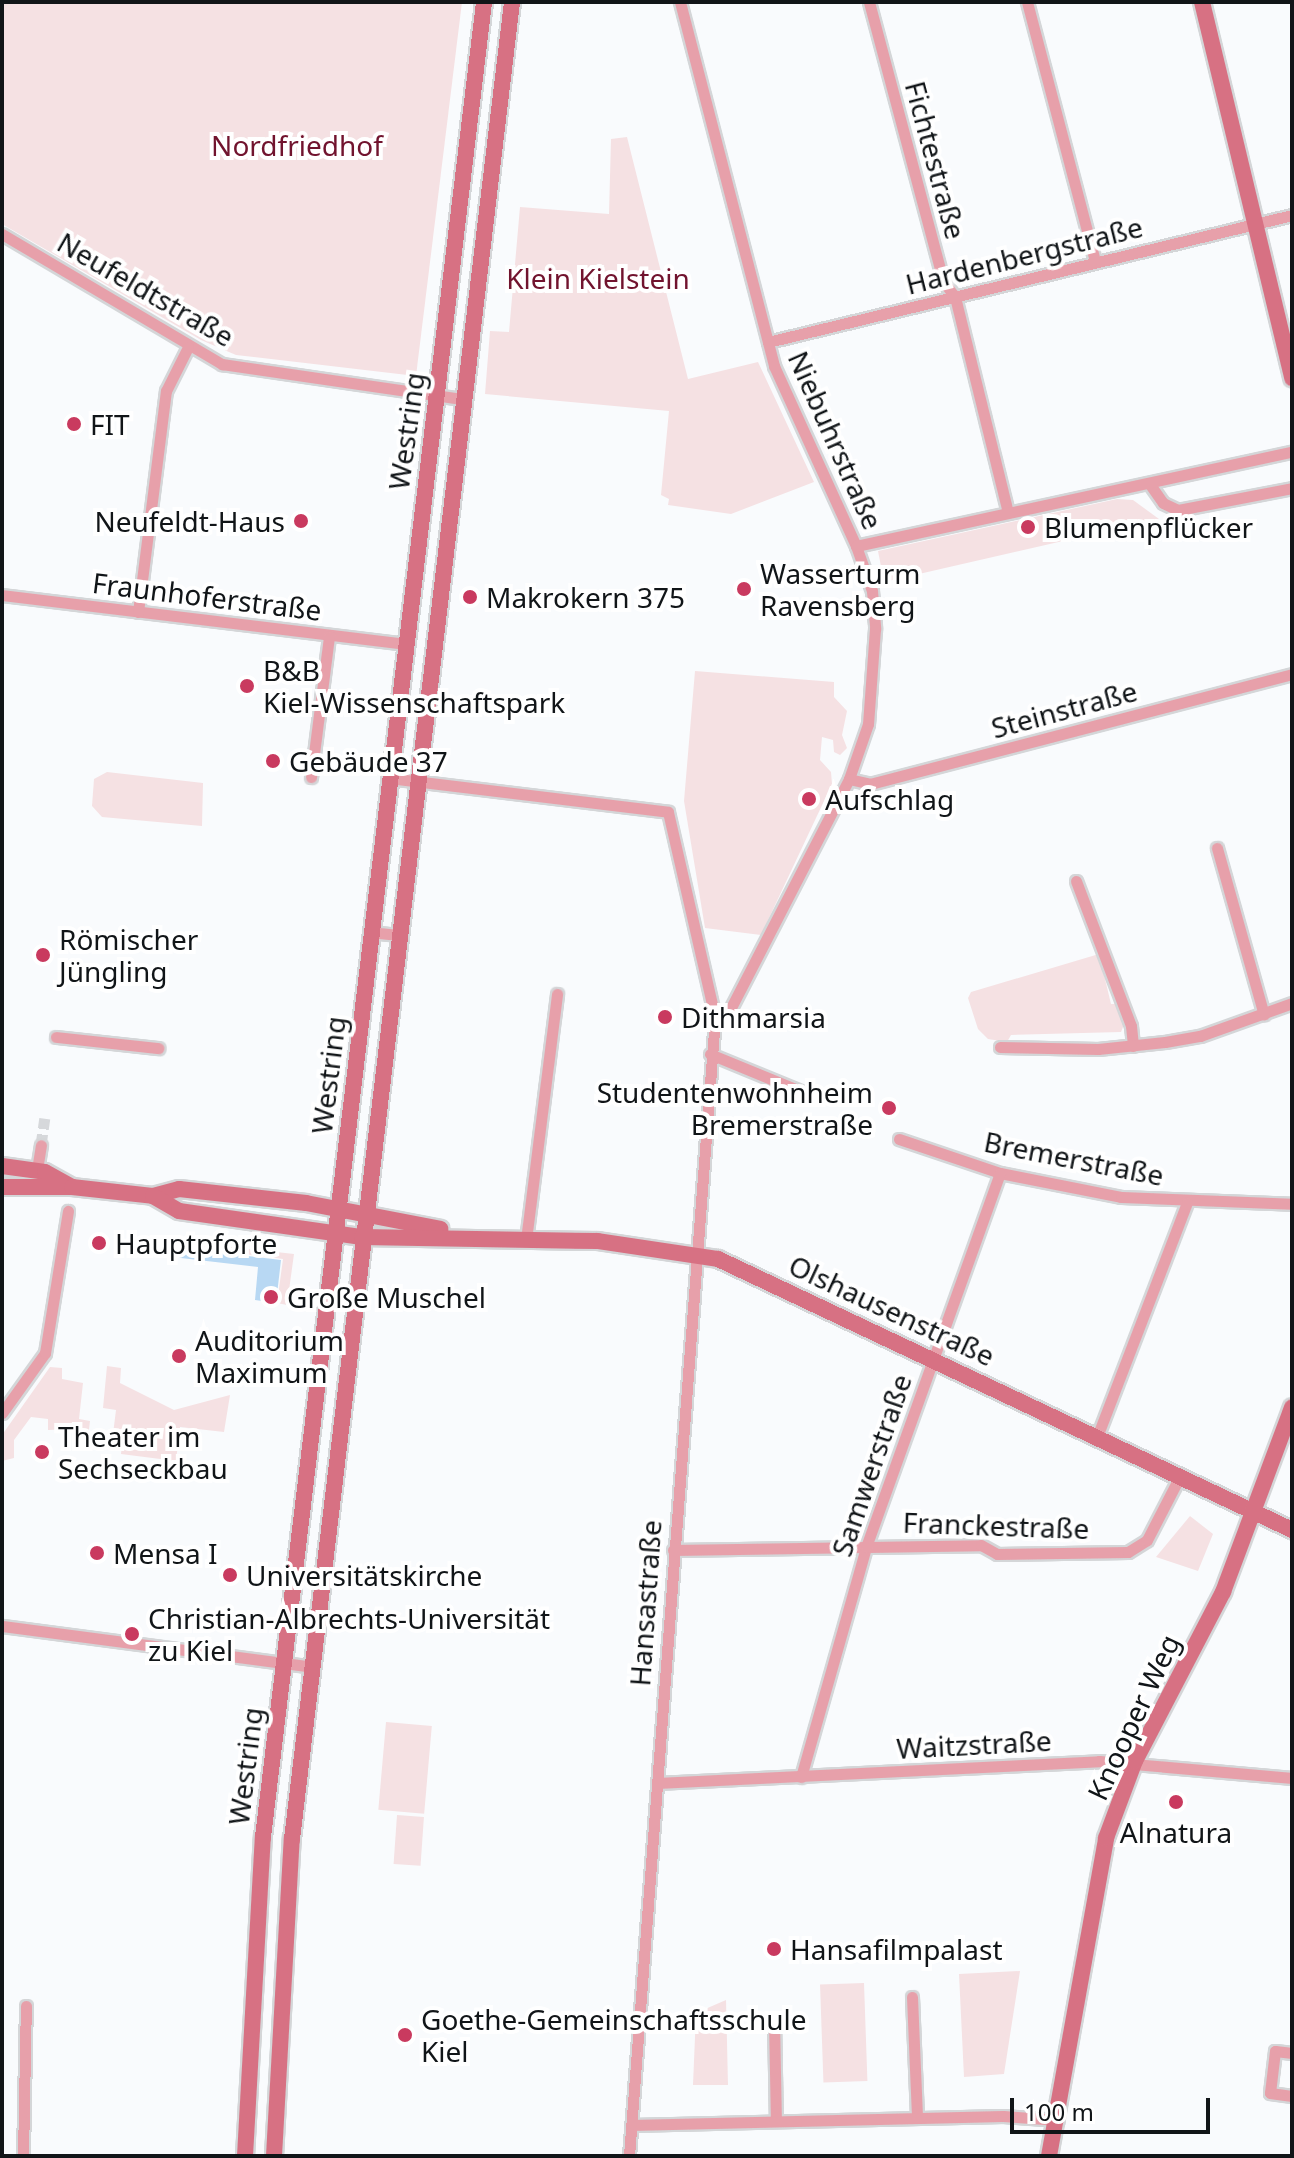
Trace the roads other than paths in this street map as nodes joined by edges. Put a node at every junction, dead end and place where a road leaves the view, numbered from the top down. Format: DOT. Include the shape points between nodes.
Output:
graph roads {
  1 [pos="484,2"];
  2 [pos="512,2"];
  3 [pos="680,2"];
  4 [pos="869,2"];
  5 [pos="1027,2"];
  6 [pos="1202,2"];
  7 [pos="1292,215"];
  8 [pos="1256,222"];
  9 [pos="2,234"];
  10 [pos="1095,262"];
  11 [pos="955,297"];
  12 [pos="768,342"];
  13 [pos="188,347"];
  14 [pos="1292,378"];
  15 [pos="437,395"];
  16 [pos="461,399"];
  17 [pos="1292,452"];
  18 [pos="1149,483"];
  19 [pos="1292,488"];
  20 [pos="1008,513"];
  21 [pos="856,546"];
  22 [pos="2,595"];
  23 [pos="138,612"];
  24 [pos="329,636"];
  25 [pos="405,644"];
  26 [pos="1292,674"];
  27 [pos="311,777"];
  28 [pos="389,778"];
  29 [pos="849,779"];
  30 [pos="416,781"];
  31 [pos="1217,848"];
  32 [pos="1076,881"];
  33 [pos="370,932"];
  34 [pos="398,935"];
  35 [pos="557,994"];
  36 [pos="1292,1003"];
  37 [pos="1264,1015"];
  38 [pos="715,1017"];
  39 [pos="56,1037"];
  40 [pos="1133,1046"];
  41 [pos="1000,1047"];
  42 [pos="158,1048"];
  43 [pos="710,1054"];
  44 [pos="805,1093"];
  45 [pos="899,1139"];
  46 [pos="41,1145"];
  47 [pos="2,1166"];
  48 [pos="37,1170"];
  49 [pos="1000,1173"];
  50 [pos="2,1187"];
  51 [pos="72,1187"];
  52 [pos="153,1196"];
  53 [pos="1187,1203"];
  54 [pos="1292,1204"];
  55 [pos="337,1210"];
  56 [pos="365,1215"];
  57 [pos="334,1234"];
  58 [pos="362,1237"];
  59 [pos="485,1238"];
  60 [pos="526,1240"];
  61 [pos="696,1254"];
  62 [pos="934,1358"];
  63 [pos="1292,1407"];
  64 [pos="2,1413"];
  65 [pos="1097,1437"];
  66 [pos="1180,1476"];
  67 [pos="1253,1516"];
  68 [pos="1292,1530"];
  69 [pos="866,1547"];
  70 [pos="673,1550"];
  71 [pos="2,1626"];
  72 [pos="284,1662"];
  73 [pos="312,1667"];
  74 [pos="1135,1761"];
  75 [pos="801,1777"];
  76 [pos="1292,1778"];
  77 [pos="657,1783"];
  78 [pos="912,1997"];
  79 [pos="26,2006"];
  80 [pos="774,2020"];
  81 [pos="1292,2053"];
  82 [pos="1292,2096"];
  83 [pos="917,2118"];
  84 [pos="1058,2120"];
  85 [pos="776,2121"];
  86 [pos="631,2125"];
  87 [pos="23,2156"];
  88 [pos="245,2156"];
  89 [pos="274,2156"];
  90 [pos="629,2156"];
  91 [pos="1049,2156"];
  1 -- 15 [label="main road, Westring"];
  2 -- 16 [label="main road, Westring"];
  3 -- 12 [label="street, Niebuhrstraße"];
  4 -- 11 [label="street, Fichtestraße" via="943,281"];
  5 -- 10 [label="street"];
  6 -- 8 [label="main road"];
  7 -- 8 [label="street, Hardenbergstraße"];
  8 -- 10 [label="street, Hardenbergstraße"];
  8 -- 14 [label="main road"];
  9 -- 13 [label="street, Neufeldtstraße"];
  10 -- 11 [label="street, Hardenbergstraße"];
  11 -- 12 [label="street, Hardenbergstraße"];
  11 -- 20 [label="street, Fichtestraße"];
  12 -- 21 [label="street, Niebuhrstraße"];
  13 -- 15 [label="street, Neufeldtstraße" via="222,364 267,374"];
  13 -- 23 [label="street" via="166,391"];
  15 -- 16 [label="street, Neufeldtstraße"];
  15 -- 25 [label="main road, Westring"];
  16 -- 30 [label="main road, Westring"];
  17 -- 18 [label="street"];
  18 -- 19 [label="street" via="1163,503 1178,510"];
  18 -- 20 [label="street"];
  20 -- 21 [label="street"];
  21 -- 29 [label="street, Niebuhrstraße" via="872,591 875,678 868,724"];
  22 -- 23 [label="street, Fraunhoferstraße"];
  23 -- 24 [label="street, Fraunhoferstraße"];
  24 -- 25 [label="street, Fraunhoferstraße"];
  24 -- 27 [label="street"];
  25 -- 28 [label="main road, Westring"];
  26 -- 29 [label="street, Steinstraße" via="870,784"];
  28 -- 30 [label="street"];
  28 -- 33 [label="main road, Westring"];
  29 -- 38 [label="street, Niebuhrstraße" via="729,1011"];
  30 -- 34 [label="main road, Westring"];
  30 -- 38 [label="street" via="668,812"];
  31 -- 37 [label="street"];
  32 -- 40 [label="street" via="1131,1026"];
  33 -- 34 [label="street"];
  33 -- 55 [label="main road, Westring"];
  34 -- 56 [label="main road, Westring"];
  35 -- 60 [label="street"];
  36 -- 37 [label="street"];
  37 -- 40 [label="street" via="1200,1036"];
  38 -- 43 [label="street"];
  39 -- 42 [label="street"];
  40 -- 41 [label="street"];
  43 -- 44 [label="street"];
  43 -- 61 [label="street, Hansastraße"];
  45 -- 49 [label="street, Bremerstraße"];
  46 -- 48 [label="street"];
  47 -- 48 [label="main road, Olshausenstraße"];
  48 -- 51 [label="main road, Olshausenstraße"];
  49 -- 53 [label="street, Bremerstraße" via="1121,1197"];
  49 -- 62 [label="street, Samwerstraße"];
  50 -- 51 [label="main road, Olshausenstraße"];
  51 -- 52 [label="main road, Olshausenstraße"];
  51 -- 64 [label="street" via="45,1353"];
  52 -- 55 [label="main road, Olshausenstraße" via="179,1189"];
  52 -- 57 [label="main road, Olshausenstraße" via="179,1211"];
  53 -- 54 [label="street, Bremerstraße"];
  53 -- 65 [label="street"];
  55 -- 56 [label="main road, Olshausenstraße"];
  55 -- 57 [label="main road, Westring"];
  56 -- 58 [label="main road, Westring"];
  56 -- 59 [label="main road, Olshausenstraße"];
  57 -- 58 [label="main road, Olshausenstraße"];
  57 -- 72 [label="main road, Westring"];
  58 -- 59 [label="main road, Olshausenstraße"];
  58 -- 73 [label="main road, Westring"];
  59 -- 60 [label="main road, Olshausenstraße"];
  60 -- 61 [label="main road, Olshausenstraße" via="598,1241"];
  61 -- 62 [label="main road, Olshausenstraße" via="750,1271"];
  61 -- 70 [label="street, Hansastraße"];
  62 -- 65 [label="main road, Olshausenstraße"];
  62 -- 69 [label="street, Samwerstraße"];
  63 -- 67 [label="main road, Knooper Weg"];
  65 -- 66 [label="main road, Olshausenstraße"];
  66 -- 67 [label="main road, Olshausenstraße"];
  66 -- 69 [label="street, Franckestraße" via="1147,1540 1128,1552 997,1554 981,1545"];
  67 -- 68 [label="main road, Olshausenstraße"];
  67 -- 74 [label="main road, Knooper Weg" via="1223,1592"];
  69 -- 70 [label="street, Franckestraße"];
  69 -- 75 [label="street, Samwerstraße"];
  70 -- 77 [label="street, Hansastraße"];
  71 -- 72 [label="street"];
  72 -- 73 [label="street"];
  72 -- 88 [label="main road, Westring" via="263,1837"];
  73 -- 89 [label="main road, Westring" via="292,1839"];
  74 -- 75 [label="street, Waitzstraße"];
  74 -- 76 [label="street, Waitzstraße"];
  74 -- 84 [label="main road, Knooper Weg" via="1094,1887"];
  75 -- 77 [label="street, Waitzstraße"];
  77 -- 86 [label="street, Hansastraße"];
  78 -- 83 [label="street"];
  79 -- 87 [label="street"];
  80 -- 85 [label="street"];
  81 -- 82 [label="street" via="1275,2051 1270,2093"];
  83 -- 84 [label="street"];
  83 -- 85 [label="street"];
  84 -- 91 [label="main road, Knooper Weg"];
  85 -- 86 [label="street"];
  86 -- 90 [label="street, Hansastraße"];
}
